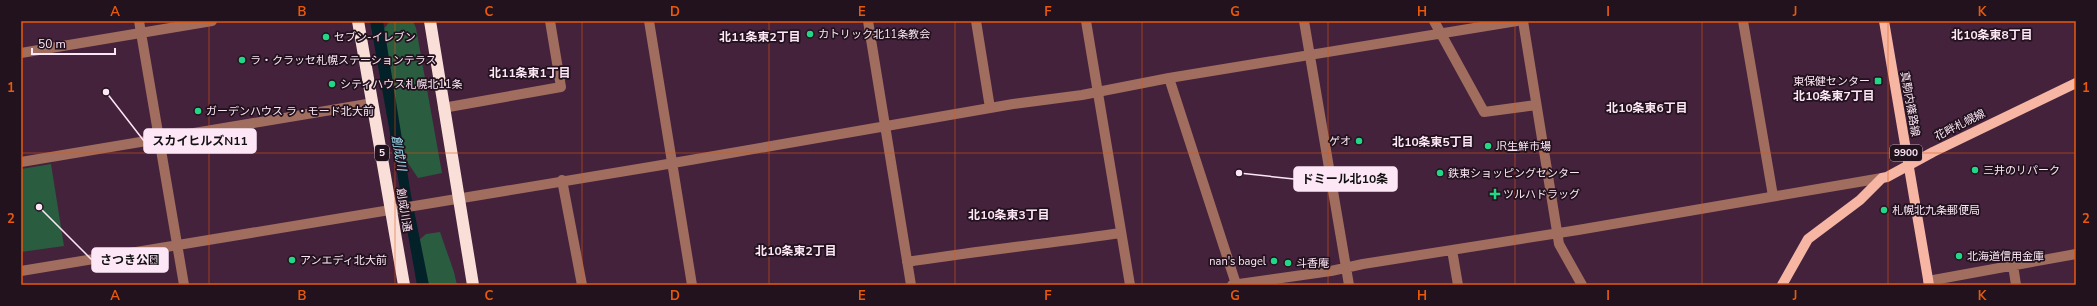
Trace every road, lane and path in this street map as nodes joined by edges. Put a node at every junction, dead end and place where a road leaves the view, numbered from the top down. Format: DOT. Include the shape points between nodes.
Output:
graph roads {
  1 [pos="139,21"];
  2 [pos="212,21"];
  3 [pos="358,21"];
  4 [pos="430,21"];
  5 [pos="550,21"];
  6 [pos="648,21"];
  7 [pos="868,21"];
  8 [pos="976,21"];
  9 [pos="1086,21"];
  10 [pos="1304,21"];
  11 [pos="1434,21"];
  12 [pos="1517,21"];
  13 [pos="1523,21"];
  14 [pos="1743,21"];
  15 [pos="1884,21"];
  16 [pos="142,33"];
  17 [pos="1441,34"];
  18 [pos="21,53"];
  19 [pos="1310,54"];
  20 [pos="1169,78"];
  21 [pos="2076,83"];
  22 [pos="1098,92"];
  23 [pos="373,104"];
  24 [pos="1536,105"];
  25 [pos="443,108"];
  26 [pos="990,108"];
  27 [pos="885,126"];
  28 [pos="159,139"];
  29 [pos="21,162"];
  30 [pos="672,162"];
  31 [pos="1908,167"];
  32 [pos="1882,178"];
  33 [pos="562,180"];
  34 [pos="1773,196"];
  35 [pos="458,198"];
  36 [pos="397,209"];
  37 [pos="1121,233"];
  38 [pos="1558,233"];
  39 [pos="177,245"];
  40 [pos="1452,250"];
  41 [pos="2076,254"];
  42 [pos="907,262"];
  43 [pos="2013,265"];
  44 [pos="1347,267"];
  45 [pos="21,271"];
  46 [pos="1928,283"];
  47 [pos="184,285"];
  48 [pos="404,285"];
  49 [pos="473,285"];
  50 [pos="582,285"];
  51 [pos="692,285"];
  52 [pos="911,285"];
  53 [pos="1130,285"];
  54 [pos="1234,285"];
  55 [pos="1349,285"];
  56 [pos="1458,285"];
  57 [pos="1582,285"];
  58 [pos="1782,285"];
  59 [pos="2016,285"];
  1 -- 16 [label="street"];
  2 -- 16 [label="street"];
  3 -- 23 [label="highway, 創成川通 / 5"];
  4 -- 25 [label="highway"];
  5 -- 25 [label="street" via="561,86"];
  6 -- 30 [label="street"];
  7 -- 27 [label="street"];
  8 -- 26 [label="street"];
  9 -- 22 [label="street"];
  10 -- 19 [label="street"];
  11 -- 17 [label="street"];
  12 -- 17 [label="street"];
  13 -- 24 [label="street"];
  14 -- 34 [label="street"];
  15 -- 31 [label="main road, 真駒内篠路線 / 9900"];
  16 -- 18 [label="street"];
  16 -- 28 [label="street"];
  17 -- 19 [label="street"];
  17 -- 24 [label="street" via="1484,112"];
  19 -- 20 [label="street"];
  19 -- 44 [label="street"];
  20 -- 22 [label="street"];
  20 -- 54 [label="street"];
  21 -- 31 [label="main road, 花畔札幌線"];
  22 -- 26 [label="street"];
  22 -- 37 [label="street"];
  23 -- 28 [label="street"];
  23 -- 36 [label="highway, 創成川通 / 5"];
  24 -- 38 [label="street"];
  25 -- 35 [label="highway"];
  26 -- 27 [label="street"];
  27 -- 30 [label="street"];
  27 -- 42 [label="street"];
  28 -- 29 [label="street"];
  28 -- 39 [label="street"];
  30 -- 33 [label="street"];
  30 -- 51 [label="street"];
  31 -- 32 [label="main road, 花畔札幌線"];
  31 -- 46 [label="main road, 真駒内篠路線 / 9900"];
  32 -- 34 [label="street"];
  32 -- 58 [label="main road, 花畔札幌線" via="1860,200 1808,239"];
  33 -- 35 [label="street"];
  33 -- 50 [label="street"];
  34 -- 38 [label="street"];
  35 -- 36 [label="street"];
  35 -- 49 [label="highway"];
  36 -- 39 [label="street"];
  36 -- 48 [label="highway, 創成川通 / 5"];
  37 -- 42 [label="street" via="980,250"];
  37 -- 53 [label="street"];
  38 -- 40 [label="street"];
  38 -- 57 [label="street" via="1559,244"];
  39 -- 45 [label="street"];
  39 -- 47 [label="street"];
  40 -- 44 [label="street"];
  40 -- 56 [label="street"];
  41 -- 43 [label="street"];
  42 -- 52 [label="street"];
  43 -- 46 [label="street"];
  43 -- 59 [label="street"];
  44 -- 54 [label="street"];
  44 -- 55 [label="street"];
}
